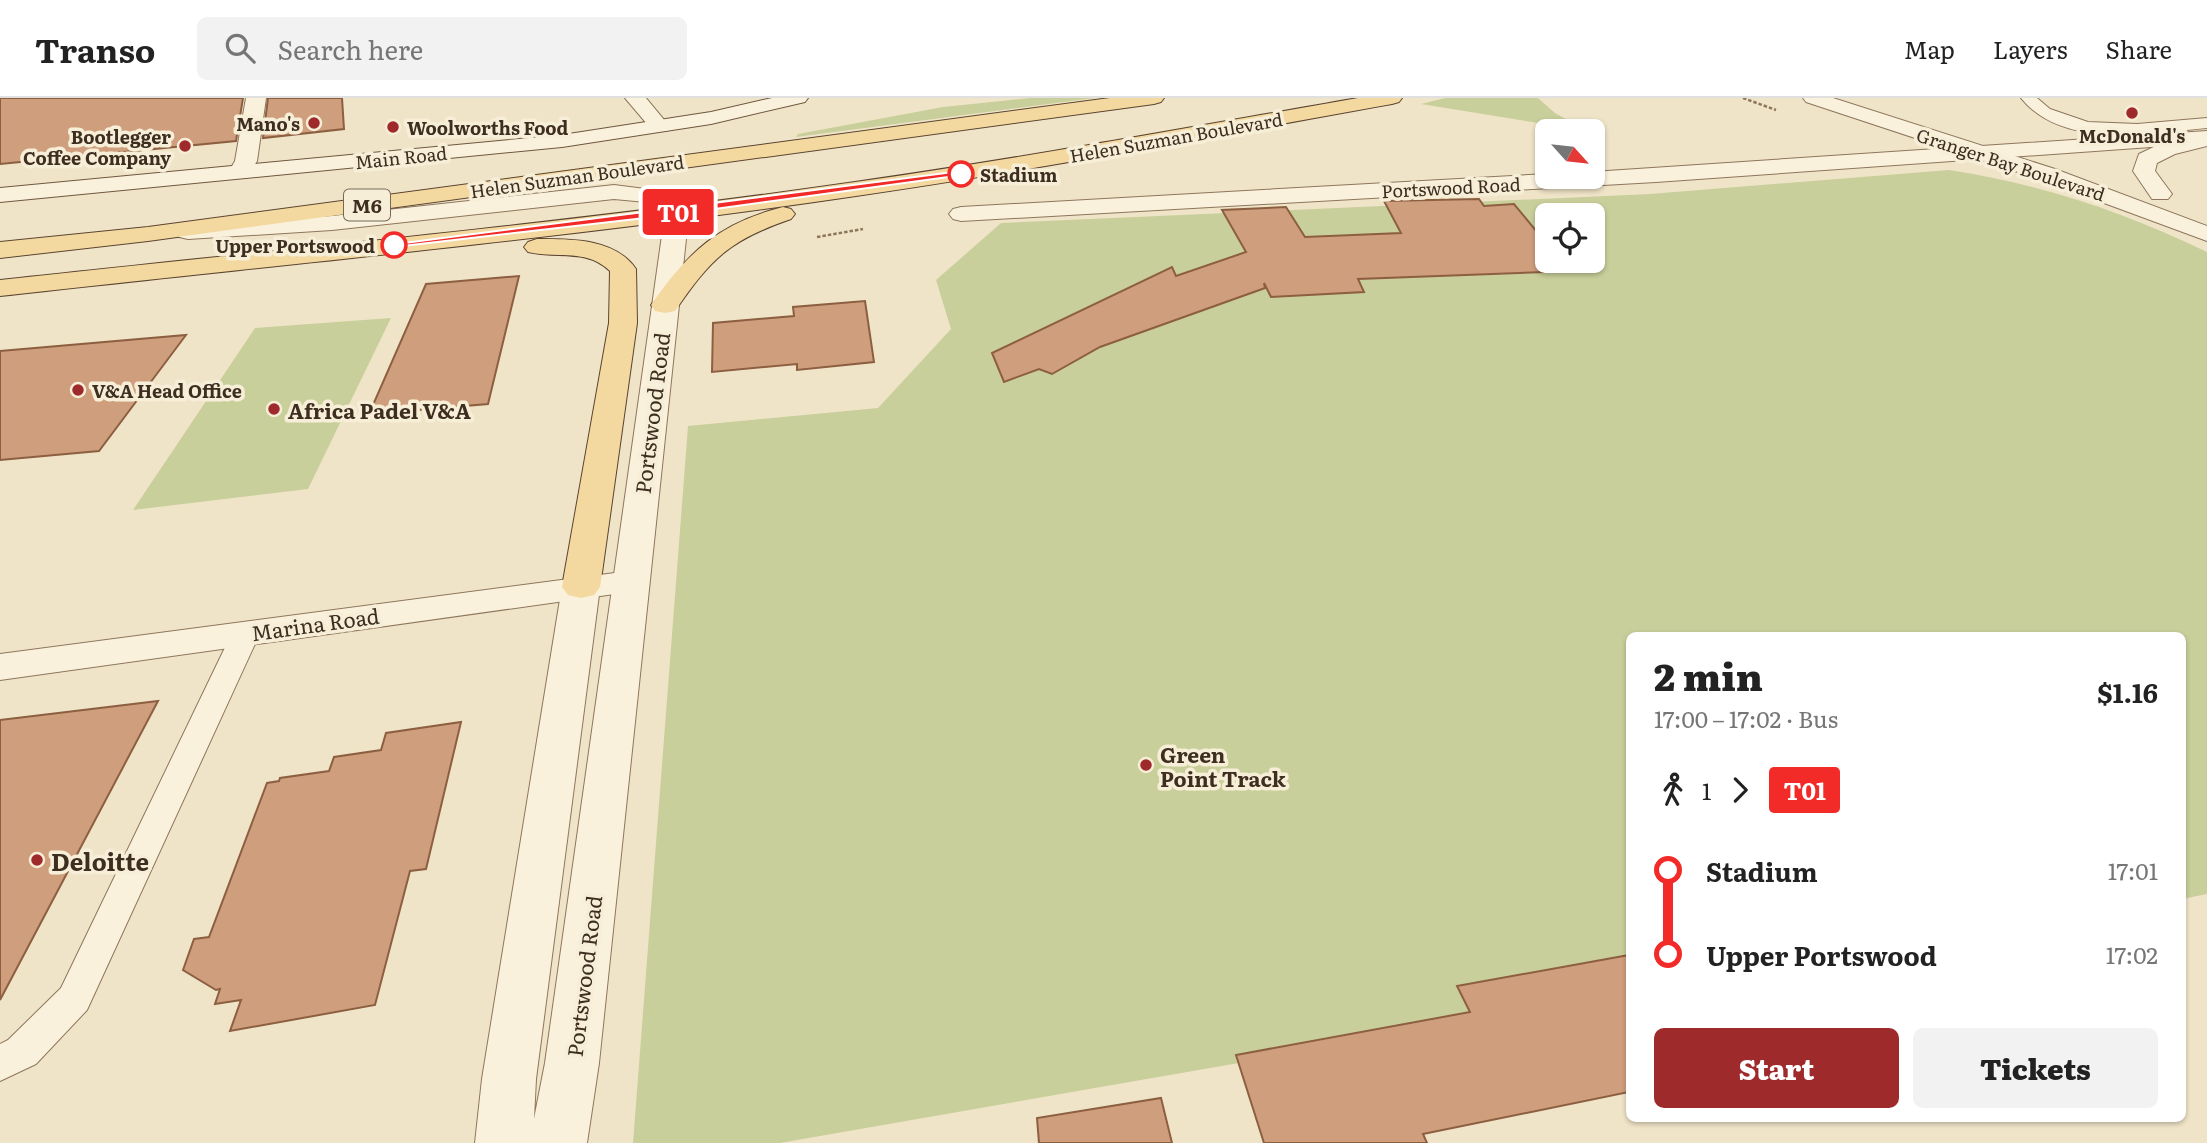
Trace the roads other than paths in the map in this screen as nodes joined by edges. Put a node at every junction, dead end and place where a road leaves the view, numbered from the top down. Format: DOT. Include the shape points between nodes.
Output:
graph roads {
  1 [pos="256,98"];
  2 [pos="635,98"];
  3 [pos="750,98"];
  4 [pos="798,98"];
  5 [pos="1154,98"];
  6 [pos="1392,98"];
  7 [pos="1813,98"];
  8 [pos="1875,98"];
  9 [pos="2028,98"];
  10 [pos="656,122"];
  11 [pos="2207,123"];
  12 [pos="2207,139"];
  13 [pos="2036,149"];
  14 [pos="1982,153"];
  15 [pos="243,167"];
  16 [pos="986,170"];
  17 [pos="0,183"];
  18 [pos="2160,194"];
  19 [pos="0,195"];
  20 [pos="2207,211"];
  21 [pos="671,213"];
  22 [pos="961,214"];
  23 [pos="148,234"];
  24 [pos="2207,234"];
  25 [pos="0,250"];
  26 [pos="129,274"];
  27 [pos="0,288"];
  28 [pos="665,305"];
  29 [pos="630,582"];
  30 [pos="581,587"];
  31 [pos="246,633"];
  32 [pos="0,667"];
  33 [pos="0,1063"];
  34 [pos="504,1143"];
  35 [pos="558,1143"];
  1 -- 15 [label="street"];
  2 -- 10 [label="street"];
  3 -- 10 [label="street, Main Road"];
  4 -- 10 [label="street, Main Road"];
  5 -- 23 [label="main road, Helen Suzman Boulevard / M6"];
  6 -- 16 [label="main road, Helen Suzman Boulevard / M6"];
  7 -- 14 [label="street, Granger Bay Boulevard"];
  8 -- 13 [label="street, Granger Bay Boulevard"];
  9 -- 11 [label="lane" via="2047,116 2085,126 2133,129"];
  10 -- 15 [label="street, Main Road" via="562,141"];
  12 -- 13 [label="street, Portswood Road"];
  12 -- 18 [label="street" via="2147,159 2144,171"];
  13 -- 14 [label="street, Portswood Road"];
  13 -- 18 [label="street, Granger Bay Boulevard"];
  14 -- 22 [label="street, Portswood Road"];
  14 -- 24 [label="street, Granger Bay Boulevard"];
  15 -- 17 [label="street, Main Road"];
  15 -- 19 [label="street, Main Road"];
  16 -- 21 [label="main road, Helen Suzman Boulevard / M6"];
  16 -- 28 [label="main road" via="818,205 732,233 701,255"];
  18 -- 20 [label="street, Granger Bay Boulevard"];
  21 -- 23 [label="street" via="648,194 614,192 332,223"];
  21 -- 26 [label="main road, Helen Suzman Boulevard / M6"];
  21 -- 28 [label="street, Portswood Road" via="677,228"];
  23 -- 25 [label="main road, Helen Suzman Boulevard / M6"];
  26 -- 27 [label="main road, Helen Suzman Boulevard / M6"];
  26 -- 30 [label="main road" via="208,275 534,247 581,248 617,262 624,270 623,323"];
  28 -- 29 [label="street, Portswood Road"];
  29 -- 30 [label="street, Marina Road"];
  29 -- 35 [label="street, Portswood Road" via="572,1063"];
  30 -- 31 [label="street, Marina Road"];
  30 -- 34 [label="street" via="509,1080"];
  31 -- 32 [label="street, Marina Road"];
  31 -- 33 [label="lane" via="74,999 22,1052"];
}
